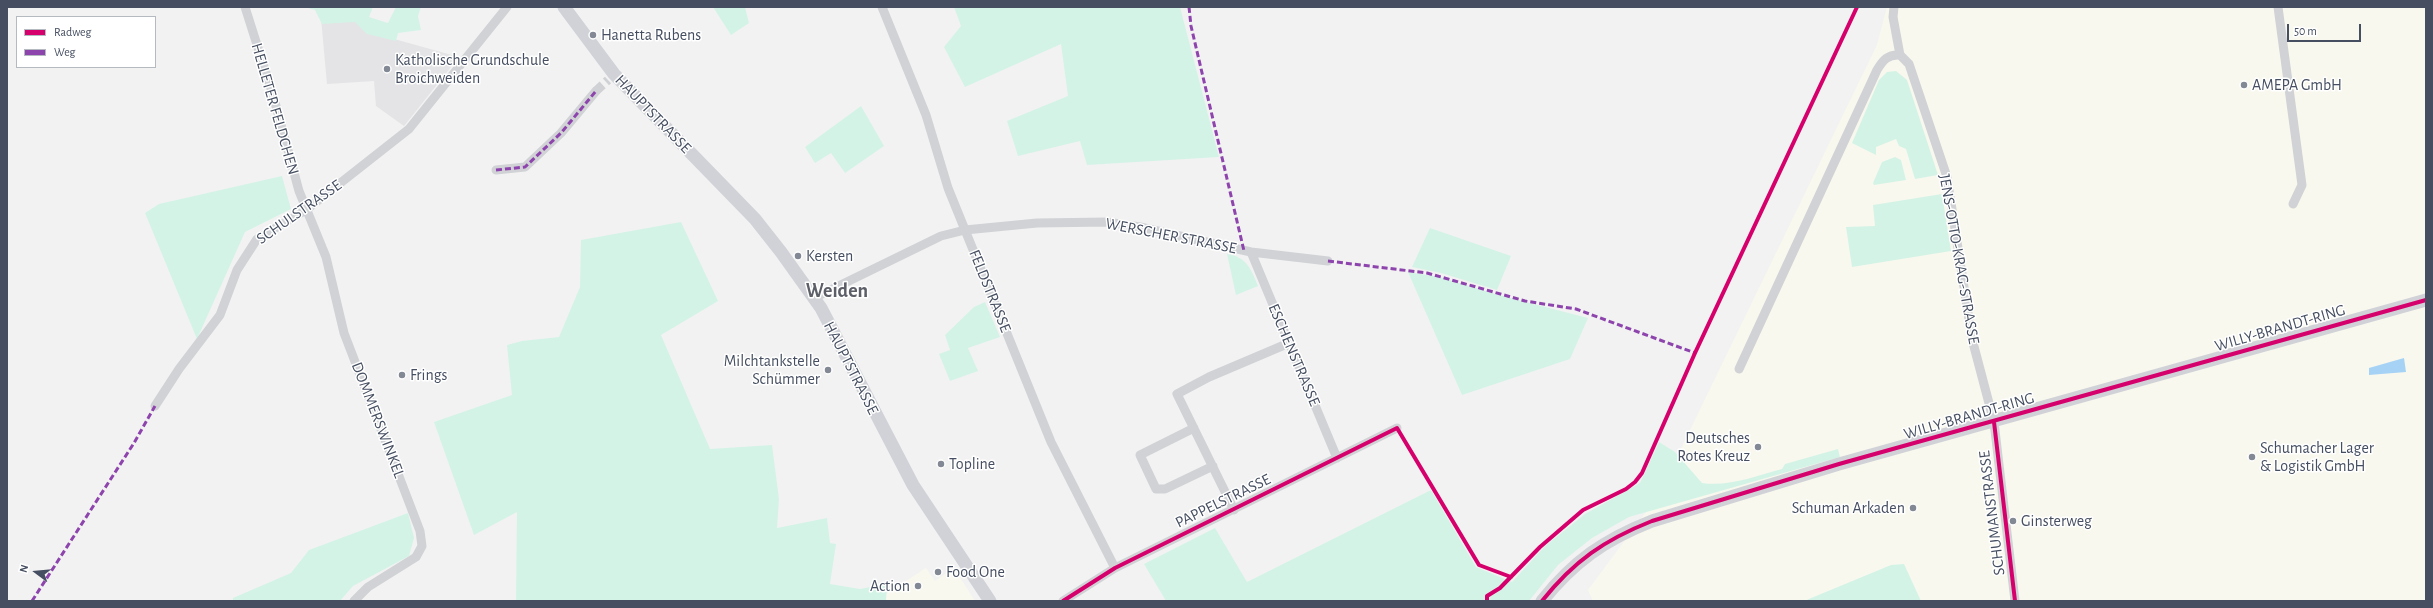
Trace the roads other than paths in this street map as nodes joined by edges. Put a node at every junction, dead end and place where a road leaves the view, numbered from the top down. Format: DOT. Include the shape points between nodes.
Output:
graph roads {
  1 [pos="245,7"];
  2 [pos="507,7"];
  3 [pos="564,7"];
  4 [pos="882,7"];
  5 [pos="1894,7"];
  6 [pos="2278,7"];
  7 [pos="1900,55"];
  8 [pos="596,91"];
  9 [pos="496,170"];
  10 [pos="2293,204"];
  11 [pos="306,210"];
  12 [pos="965,230"];
  13 [pos="1252,252"];
  14 [pos="1328,261"];
  15 [pos="814,298"];
  16 [pos="2426,300"];
  17 [pos="1289,343"];
  18 [pos="1739,369"];
  19 [pos="155,406"];
  20 [pos="1994,422"];
  21 [pos="1194,428"];
  22 [pos="1397,428"];
  23 [pos="1337,458"];
  24 [pos="1213,466"];
  25 [pos="1234,510"];
  26 [pos="1114,568"];
  27 [pos="354,601"];
  28 [pos="990,601"];
  29 [pos="1063,601"];
  30 [pos="1542,601"];
  31 [pos="2015,601"];
  1 -- 11 [label="street, HELLETER FELDCHEN" via="274,95"];
  2 -- 11 [label="street, SCHULSTRASSE" via="409,129"];
  3 -- 15 [label="street, HAUPTSTRASSE" via="611,77 755,219"];
  4 -- 12 [label="street, FELDSTRASSE" via="926,115 948,188"];
  5 -- 7 [label="street, JENS-OTTO-KRAG-STRASSE" via="1893,17"];
  6 -- 10 [label="street" via="2302,185"];
  7 -- 18 [label="street" via="1890,55 1883,60 1877,70"];
  7 -- 20 [label="street, JENS-OTTO-KRAG-STRASSE" via="1909,64 1947,178 1972,339"];
  8 -- 9 [label="street" via="562,133 525,167"];
  11 -- 19 [label="street, SCHULSTRASSE" via="257,238 246,252 220,315 179,368"];
  11 -- 27 [label="street, DOMMERSWINKEL" via="326,257 344,333 413,507 422,541 416,557 368,587"];
  12 -- 13 [label="street, WERSCHER STRASSE" via="1038,223 1107,222"];
  12 -- 15 [label="street, WERSCHER STRASSE" via="923,243"];
  12 -- 26 [label="street, FELDSTRASSE" via="1051,442"];
  13 -- 14 [label="street, WERSCHER STRASSE"];
  13 -- 17 [label="street, ESCHENSTRASSE"];
  15 -- 28 [label="street, HAUPTSTRASSE" via="913,484"];
  16 -- 20 [label="street, WILLY-BRANDT-RING"];
  17 -- 21 [label="street" via="1208,377 1177,394"];
  17 -- 23 [label="street, ESCHENSTRASSE"];
  20 -- 30 [label="street, WILLY-BRANDT-RING" via="1839,464 1626,531 1597,548 1557,582"];
  20 -- 31 [label="street, SCHUMANSTRASSE"];
  21 -- 24 [label="street"];
  21 -- 24 [label="street" via="1140,455 1156,489 1165,489"];
  22 -- 23 [label="street, PAPPELSTRASSE"];
  23 -- 25 [label="street, PAPPELSTRASSE"];
  24 -- 25 [label="street"];
  25 -- 26 [label="street, PAPPELSTRASSE"];
  26 -- 29 [label="street, PAPPELSTRASSE"];
}
